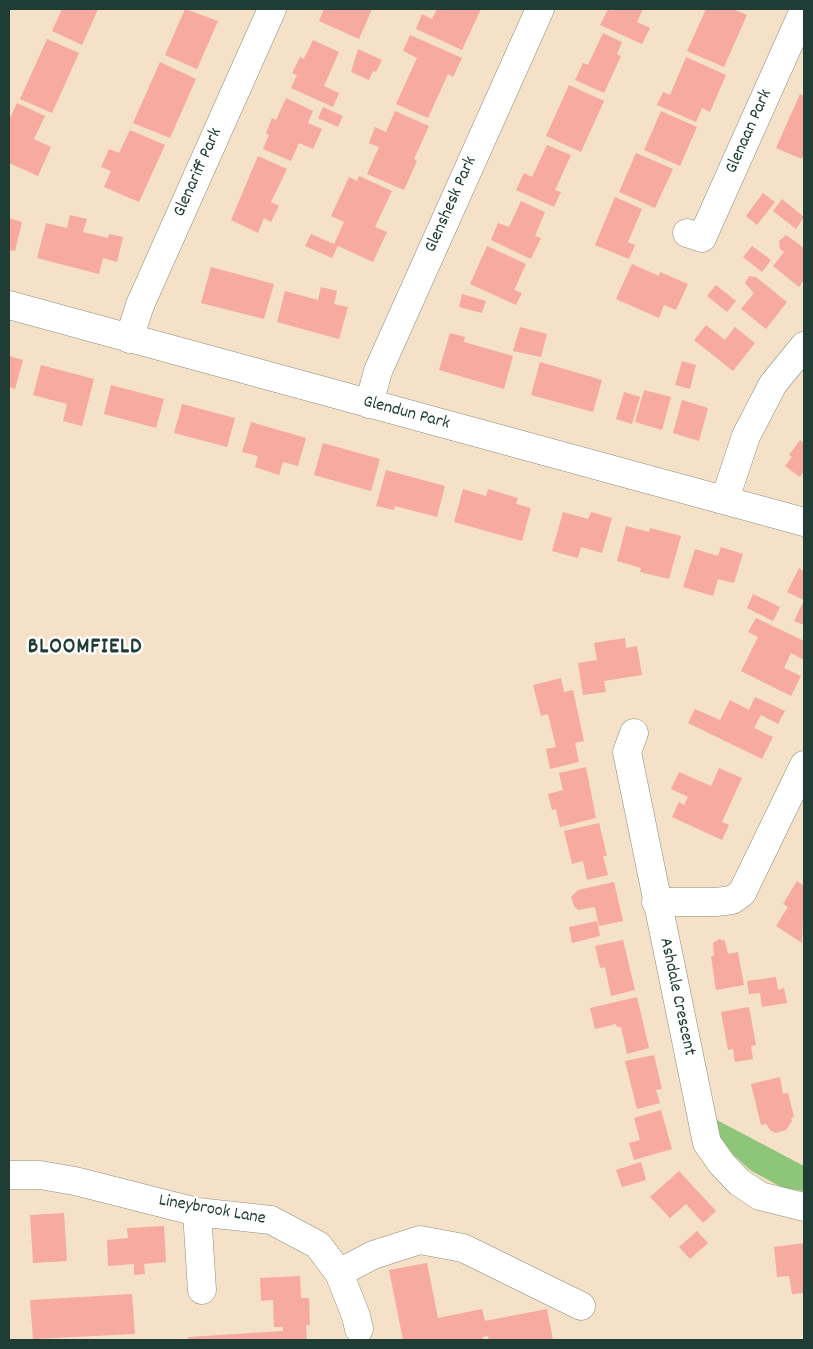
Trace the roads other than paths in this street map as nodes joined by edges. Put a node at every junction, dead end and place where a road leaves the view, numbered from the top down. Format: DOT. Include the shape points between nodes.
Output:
graph roads {
  1 [pos="272,9"];
  2 [pos="540,9"];
  3 [pos="804,10"];
  4 [pos="687,233"];
  5 [pos="9,305"];
  6 [pos="129,339"];
  7 [pos="804,346"];
  8 [pos="369,404"];
  9 [pos="725,499"];
  10 [pos="804,522"];
  11 [pos="634,733"];
  12 [pos="804,764"];
  13 [pos="656,902"];
  14 [pos="9,1175"];
  15 [pos="804,1207"];
  16 [pos="197,1212"];
  17 [pos="339,1273"];
  18 [pos="202,1290"];
  19 [pos="581,1306"];
  20 [pos="359,1336"];
  1 -- 6 [label="street, Glenariff Park" via="140,304"];
  2 -- 8 [label="street, Glenshesk Park" via="378,371"];
  3 -- 4 [label="street, Glenaan Park" via="702,238"];
  5 -- 6 [label="street, Glendun Park"];
  6 -- 8 [label="street, Glendun Park"];
  7 -- 9 [label="street" via="768,393 746,436"];
  8 -- 9 [label="street, Glendun Park"];
  9 -- 10 [label="street, Glendun Park"];
  11 -- 13 [label="street, Ashdale Crescent" via="626,752"];
  12 -- 13 [label="street" via="742,893 732,900 716,902"];
  13 -- 15 [label="street, Ashdale Crescent" via="707,1143 739,1182 760,1196"];
  14 -- 16 [label="street, Lineybrook Lane" via="40,1175 75,1181"];
  16 -- 17 [label="street, Lineybrook Lane" via="271,1220 318,1245"];
  16 -- 18 [label="street"];
  17 -- 19 [label="street" via="373,1255 420,1240 463,1248"];
  17 -- 20 [label="street, Lineybrook Lane" via="356,1316"];
}
